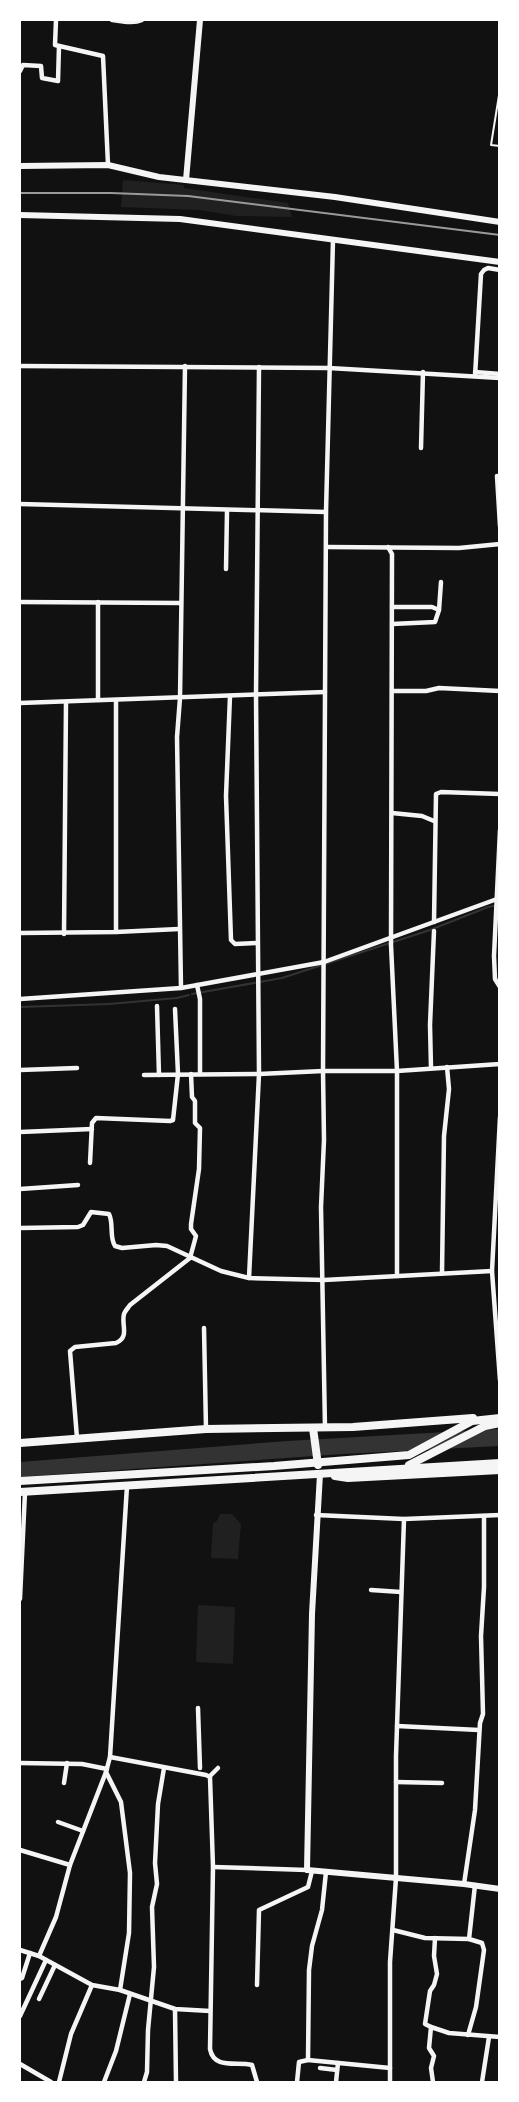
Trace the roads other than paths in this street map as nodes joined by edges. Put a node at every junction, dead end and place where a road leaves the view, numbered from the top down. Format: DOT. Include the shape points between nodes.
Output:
graph roads {
  1 [pos="56,20"];
  2 [pos="112,20"];
  3 [pos="141,20"];
  4 [pos="200,20"];
  5 [pos="57,44"];
  6 [pos="20,70"];
  7 [pos="500,89"];
  8 [pos="500,146"];
  9 [pos="108,165"];
  10 [pos="20,166"];
  11 [pos="186,180"];
  12 [pos="20,215"];
  13 [pos="500,222"];
  14 [pos="333,240"];
  15 [pos="500,262"];
  16 [pos="500,270"];
  17 [pos="20,366"];
  18 [pos="184,366"];
  19 [pos="259,367"];
  20 [pos="328,368"];
  21 [pos="423,372"];
  22 [pos="475,374"];
  23 [pos="500,376"];
  24 [pos="422,448"];
  25 [pos="497,476"];
  26 [pos="20,504"];
  27 [pos="182,510"];
  28 [pos="226,511"];
  29 [pos="259,511"];
  30 [pos="326,512"];
  31 [pos="500,526"];
  32 [pos="500,544"];
  33 [pos="388,546"];
  34 [pos="327,547"];
  35 [pos="226,568"];
  36 [pos="441,582"];
  37 [pos="20,602"];
  38 [pos="98,602"];
  39 [pos="180,603"];
  40 [pos="392,607"];
  41 [pos="439,610"];
  42 [pos="392,624"];
  43 [pos="392,691"];
  44 [pos="500,691"];
  45 [pos="325,692"];
  46 [pos="256,695"];
  47 [pos="230,696"];
  48 [pos="180,699"];
  49 [pos="98,700"];
  50 [pos="116,700"];
  51 [pos="66,702"];
  52 [pos="20,703"];
  53 [pos="500,794"];
  54 [pos="392,813"];
  55 [pos="435,821"];
  56 [pos="500,830"];
  57 [pos="497,900"];
  58 [pos="498,914"];
  59 [pos="434,922"];
  60 [pos="179,929"];
  61 [pos="116,932"];
  62 [pos="434,932"];
  63 [pos="20,933"];
  64 [pos="64,934"];
  65 [pos="392,937"];
  66 [pos="257,943"];
  67 [pos="324,962"];
  68 [pos="257,975"];
  69 [pos="499,986"];
  70 [pos="181,988"];
  71 [pos="198,991"];
  72 [pos="20,999"];
  73 [pos="157,1006"];
  74 [pos="175,1009"];
  75 [pos="500,1064"];
  76 [pos="447,1067"];
  77 [pos="77,1068"];
  78 [pos="431,1068"];
  79 [pos="20,1070"];
  80 [pos="323,1071"];
  81 [pos="397,1071"];
  82 [pos="178,1074"];
  83 [pos="191,1074"];
  84 [pos="200,1074"];
  85 [pos="260,1074"];
  86 [pos="144,1075"];
  87 [pos="159,1075"];
  88 [pos="500,1117"];
  89 [pos="92,1128"];
  90 [pos="20,1132"];
  91 [pos="90,1163"];
  92 [pos="78,1185"];
  93 [pos="20,1189"];
  94 [pos="20,1228"];
  95 [pos="190,1258"];
  96 [pos="492,1271"];
  97 [pos="442,1273"];
  98 [pos="397,1276"];
  99 [pos="249,1278"];
  100 [pos="324,1280"];
  101 [pos="493,1280"];
  102 [pos="500,1280"];
  103 [pos="204,1328"];
  104 [pos="500,1380"];
  105 [pos="498,1420"];
  106 [pos="313,1428"];
  107 [pos="325,1428"];
  108 [pos="206,1429"];
  109 [pos="76,1438"];
  110 [pos="20,1443"];
  111 [pos="317,1460"];
  112 [pos="500,1464"];
  113 [pos="400,1468"];
  114 [pos="500,1470"];
  115 [pos="324,1473"];
  116 [pos="74,1478"];
  117 [pos="20,1482"];
  118 [pos="128,1486"];
  119 [pos="75,1489"];
  120 [pos="22,1492"];
  121 [pos="316,1515"];
  122 [pos="500,1515"];
  123 [pos="484,1516"];
  124 [pos="404,1519"];
  125 [pos="371,1590"];
  126 [pos="401,1592"];
  127 [pos="20,1599"];
  128 [pos="198,1708"];
  129 [pos="397,1726"];
  130 [pos="479,1730"];
  131 [pos="110,1757"];
  132 [pos="20,1763"];
  133 [pos="67,1763"];
  134 [pos="218,1767"];
  135 [pos="164,1768"];
  136 [pos="200,1768"];
  137 [pos="107,1771"];
  138 [pos="210,1776"];
  139 [pos="396,1782"];
  140 [pos="64,1783"];
  141 [pos="442,1783"];
  142 [pos="58,1822"];
  143 [pos="83,1831"];
  144 [pos="20,1850"];
  145 [pos="70,1865"];
  146 [pos="213,1867"];
  147 [pos="310,1870"];
  148 [pos="326,1872"];
  149 [pos="396,1878"];
  150 [pos="464,1884"];
  151 [pos="475,1885"];
  152 [pos="500,1889"];
  153 [pos="393,1930"];
  154 [pos="435,1938"];
  155 [pos="470,1940"];
  156 [pos="20,1950"];
  157 [pos="30,1953"];
  158 [pos="39,1956"];
  159 [pos="46,1960"];
  160 [pos="55,1965"];
  161 [pos="20,1979"];
  162 [pos="92,1985"];
  163 [pos="256,1985"];
  164 [pos="120,1990"];
  165 [pos="130,1994"];
  166 [pos="39,1998"];
  167 [pos="150,2001"];
  168 [pos="175,2008"];
  169 [pos="210,2011"];
  170 [pos="20,2016"];
  171 [pos="430,2027"];
  172 [pos="468,2035"];
  173 [pos="489,2037"];
  174 [pos="500,2037"];
  175 [pos="308,2060"];
  176 [pos="338,2063"];
  177 [pos="20,2064"];
  178 [pos="320,2068"];
  179 [pos="390,2068"];
  180 [pos="337,2070"];
  181 [pos="51,2082"];
  182 [pos="59,2082"];
  183 [pos="104,2082"];
  184 [pos="144,2082"];
  185 [pos="176,2082"];
  186 [pos="256,2082"];
  187 [pos="297,2082"];
  188 [pos="336,2082"];
  189 [pos="390,2082"];
  190 [pos="433,2082"];
  191 [pos="482,2082"];
  1 -- 5 [label="street"];
  2 -- 3 [label="street"];
  4 -- 11 [label="street"];
  5 -- 6 [label="street" via="58,81 42,78 41,66 22,65"];
  5 -- 9 [label="street" via="103,56"];
  7 -- 8 [label="lane" via="491,145"];
  9 -- 10 [label="street"];
  9 -- 11 [label="street"];
  11 -- 13 [label="street" via="335,196"];
  12 -- 14 [label="street" via="180,219"];
  14 -- 15 [label="street"];
  14 -- 20 [label="street"];
  16 -- 22 [label="street" via="488,268 481,274"];
  17 -- 18 [label="street"];
  18 -- 19 [label="street"];
  18 -- 27 [label="street"];
  19 -- 20 [label="street"];
  19 -- 29 [label="street"];
  20 -- 21 [label="street"];
  20 -- 30 [label="street"];
  21 -- 22 [label="street"];
  21 -- 24 [label="street"];
  22 -- 23 [label="street"];
  25 -- 31 [label="street"];
  26 -- 27 [label="street"];
  27 -- 28 [label="street"];
  27 -- 39 [label="street"];
  28 -- 29 [label="street"];
  28 -- 35 [label="street"];
  29 -- 30 [label="street"];
  29 -- 46 [label="street"];
  30 -- 34 [label="street"];
  32 -- 33 [label="street" via="459,548"];
  33 -- 34 [label="street"];
  33 -- 40 [label="street" via="392,554"];
  34 -- 45 [label="street"];
  36 -- 41 [label="street"];
  37 -- 38 [label="street"];
  38 -- 39 [label="street"];
  38 -- 49 [label="street"];
  39 -- 48 [label="street"];
  40 -- 41 [label="street"];
  40 -- 42 [label="street"];
  41 -- 42 [label="street" via="435,622"];
  42 -- 43 [label="street"];
  43 -- 44 [label="street"];
  43 -- 54 [label="street"];
  45 -- 46 [label="street"];
  45 -- 67 [label="street"];
  46 -- 47 [label="street"];
  46 -- 66 [label="street"];
  47 -- 48 [label="street"];
  47 -- 66 [label="street" via="226,796 231,940 235,944"];
  48 -- 50 [label="street"];
  48 -- 60 [label="street"];
  49 -- 50 [label="street"];
  49 -- 51 [label="street"];
  50 -- 61 [label="street"];
  51 -- 52 [label="street"];
  51 -- 64 [label="street"];
  53 -- 55 [label="street" via="437,792"];
  54 -- 55 [label="street"];
  54 -- 65 [label="street"];
  55 -- 59 [label="street"];
  56 -- 57 [label="street"];
  57 -- 58 [label="street"];
  57 -- 59 [label="street"];
  58 -- 69 [label="street" via="494,956"];
  59 -- 65 [label="street"];
  60 -- 61 [label="street"];
  60 -- 70 [label="street"];
  61 -- 64 [label="street"];
  62 -- 78 [label="street"];
  63 -- 64 [label="street"];
  65 -- 67 [label="street"];
  65 -- 81 [label="street"];
  66 -- 68 [label="street"];
  67 -- 68 [label="street"];
  67 -- 80 [label="street"];
  68 -- 71 [label="street"];
  68 -- 85 [label="street"];
  70 -- 71 [label="street"];
  70 -- 72 [label="street"];
  71 -- 84 [label="street"];
  73 -- 87 [label="street"];
  74 -- 82 [label="street"];
  75 -- 76 [label="street"];
  76 -- 78 [label="street"];
  76 -- 97 [label="street"];
  77 -- 79 [label="street"];
  78 -- 81 [label="street"];
  80 -- 81 [label="street"];
  80 -- 85 [label="street"];
  80 -- 100 [label="street"];
  81 -- 98 [label="street"];
  82 -- 83 [label="street"];
  82 -- 87 [label="street"];
  82 -- 89 [label="street" via="172,1121 98,1117"];
  83 -- 84 [label="street"];
  83 -- 95 [label="street" via="195,1123 200,1128 200,1156 191,1224 196,1236"];
  84 -- 85 [label="street"];
  85 -- 99 [label="street"];
  86 -- 87 [label="street"];
  88 -- 96 [label="street"];
  89 -- 90 [label="street"];
  89 -- 91 [label="street"];
  92 -- 93 [label="street"];
  94 -- 95 [label="street" via="78,1227 84,1225 91,1212 98,1211 110,1215 115,1246 167,1246"];
  95 -- 99 [label="street"];
  95 -- 109 [label="street" via="130,1305 124,1314 122,1341 75,1347 70,1352"];
  96 -- 97 [label="street"];
  96 -- 101 [label="street"];
  97 -- 98 [label="street"];
  98 -- 100 [label="street"];
  99 -- 100 [label="street"];
  100 -- 107 [label="street"];
  101 -- 102 [label="street"];
  101 -- 104 [label="street"];
  103 -- 108 [label="street"];
  105 -- 107 [label="main road"];
  105 -- 111 [label="main road" via="480,1419 460,1426 409,1455"];
  105 -- 113 [label="main road"];
  106 -- 107 [label="main road"];
  106 -- 108 [label="main road"];
  106 -- 111 [label="main road"];
  108 -- 109 [label="main road"];
  109 -- 110 [label="main road"];
  111 -- 115 [label="main road"];
  111 -- 116 [label="main road"];
  112 -- 113 [label="main road"];
  113 -- 115 [label="main road"];
  114 -- 115 [label="main road" via="348,1478"];
  115 -- 118 [label="main road"];
  115 -- 121 [label="street"];
  116 -- 117 [label="main road"];
  116 -- 119 [label="main road"];
  118 -- 119 [label="main road"];
  118 -- 131 [label="street"];
  119 -- 120 [label="main road"];
  120 -- 127 [label="street"];
  121 -- 124 [label="street"];
  121 -- 147 [label="street"];
  122 -- 123 [label="street"];
  123 -- 124 [label="street"];
  123 -- 130 [label="street" via="484,1707"];
  124 -- 126 [label="street"];
  125 -- 126 [label="street"];
  126 -- 129 [label="street"];
  128 -- 136 [label="street"];
  129 -- 130 [label="street"];
  129 -- 139 [label="street"];
  130 -- 150 [label="street" via="475,1810"];
  131 -- 135 [label="street"];
  131 -- 137 [label="street"];
  132 -- 133 [label="street"];
  133 -- 137 [label="street"];
  133 -- 140 [label="street"];
  134 -- 138 [label="street"];
  135 -- 138 [label="street"];
  135 -- 167 [label="street" via="158,1804"];
  137 -- 143 [label="street"];
  137 -- 164 [label="street" via="120,1802 130,1873 129,1933"];
  138 -- 146 [label="street"];
  139 -- 141 [label="street"];
  139 -- 149 [label="street"];
  142 -- 143 [label="street"];
  143 -- 145 [label="street"];
  144 -- 145 [label="street"];
  145 -- 158 [label="street" via="56,1917"];
  146 -- 147 [label="street"];
  146 -- 169 [label="street"];
  147 -- 148 [label="street"];
  147 -- 163 [label="street" via="308,1887 259,1910"];
  148 -- 149 [label="street"];
  148 -- 175 [label="street" via="309,1970"];
  149 -- 150 [label="street"];
  149 -- 153 [label="street"];
  150 -- 151 [label="street"];
  151 -- 152 [label="street"];
  151 -- 155 [label="street"];
  153 -- 154 [label="street"];
  153 -- 179 [label="street"];
  154 -- 155 [label="street"];
  154 -- 171 [label="street" via="437,1974 430,1990 425,2024"];
  155 -- 172 [label="street" via="482,1943 484,1950"];
  156 -- 157 [label="street"];
  157 -- 158 [label="street"];
  157 -- 161 [label="street"];
  158 -- 159 [label="street"];
  159 -- 160 [label="street"];
  159 -- 170 [label="street"];
  160 -- 162 [label="street"];
  160 -- 166 [label="street"];
  162 -- 164 [label="street"];
  162 -- 182 [label="street" via="71,2034"];
  164 -- 165 [label="street"];
  165 -- 167 [label="street"];
  165 -- 183 [label="street"];
  167 -- 168 [label="street"];
  167 -- 184 [label="street"];
  168 -- 169 [label="street"];
  168 -- 185 [label="street"];
  169 -- 186 [label="street" via="211,2057 217,2062 250,2064"];
  171 -- 172 [label="street"];
  171 -- 190 [label="street"];
  172 -- 173 [label="street"];
  173 -- 174 [label="street"];
  173 -- 191 [label="street"];
  175 -- 176 [label="street"];
  175 -- 187 [label="street" via="299,2062"];
  176 -- 179 [label="street"];
  176 -- 180 [label="street"];
  177 -- 181 [label="street"];
  178 -- 180 [label="street"];
  179 -- 189 [label="street"];
  180 -- 188 [label="street"];
}
